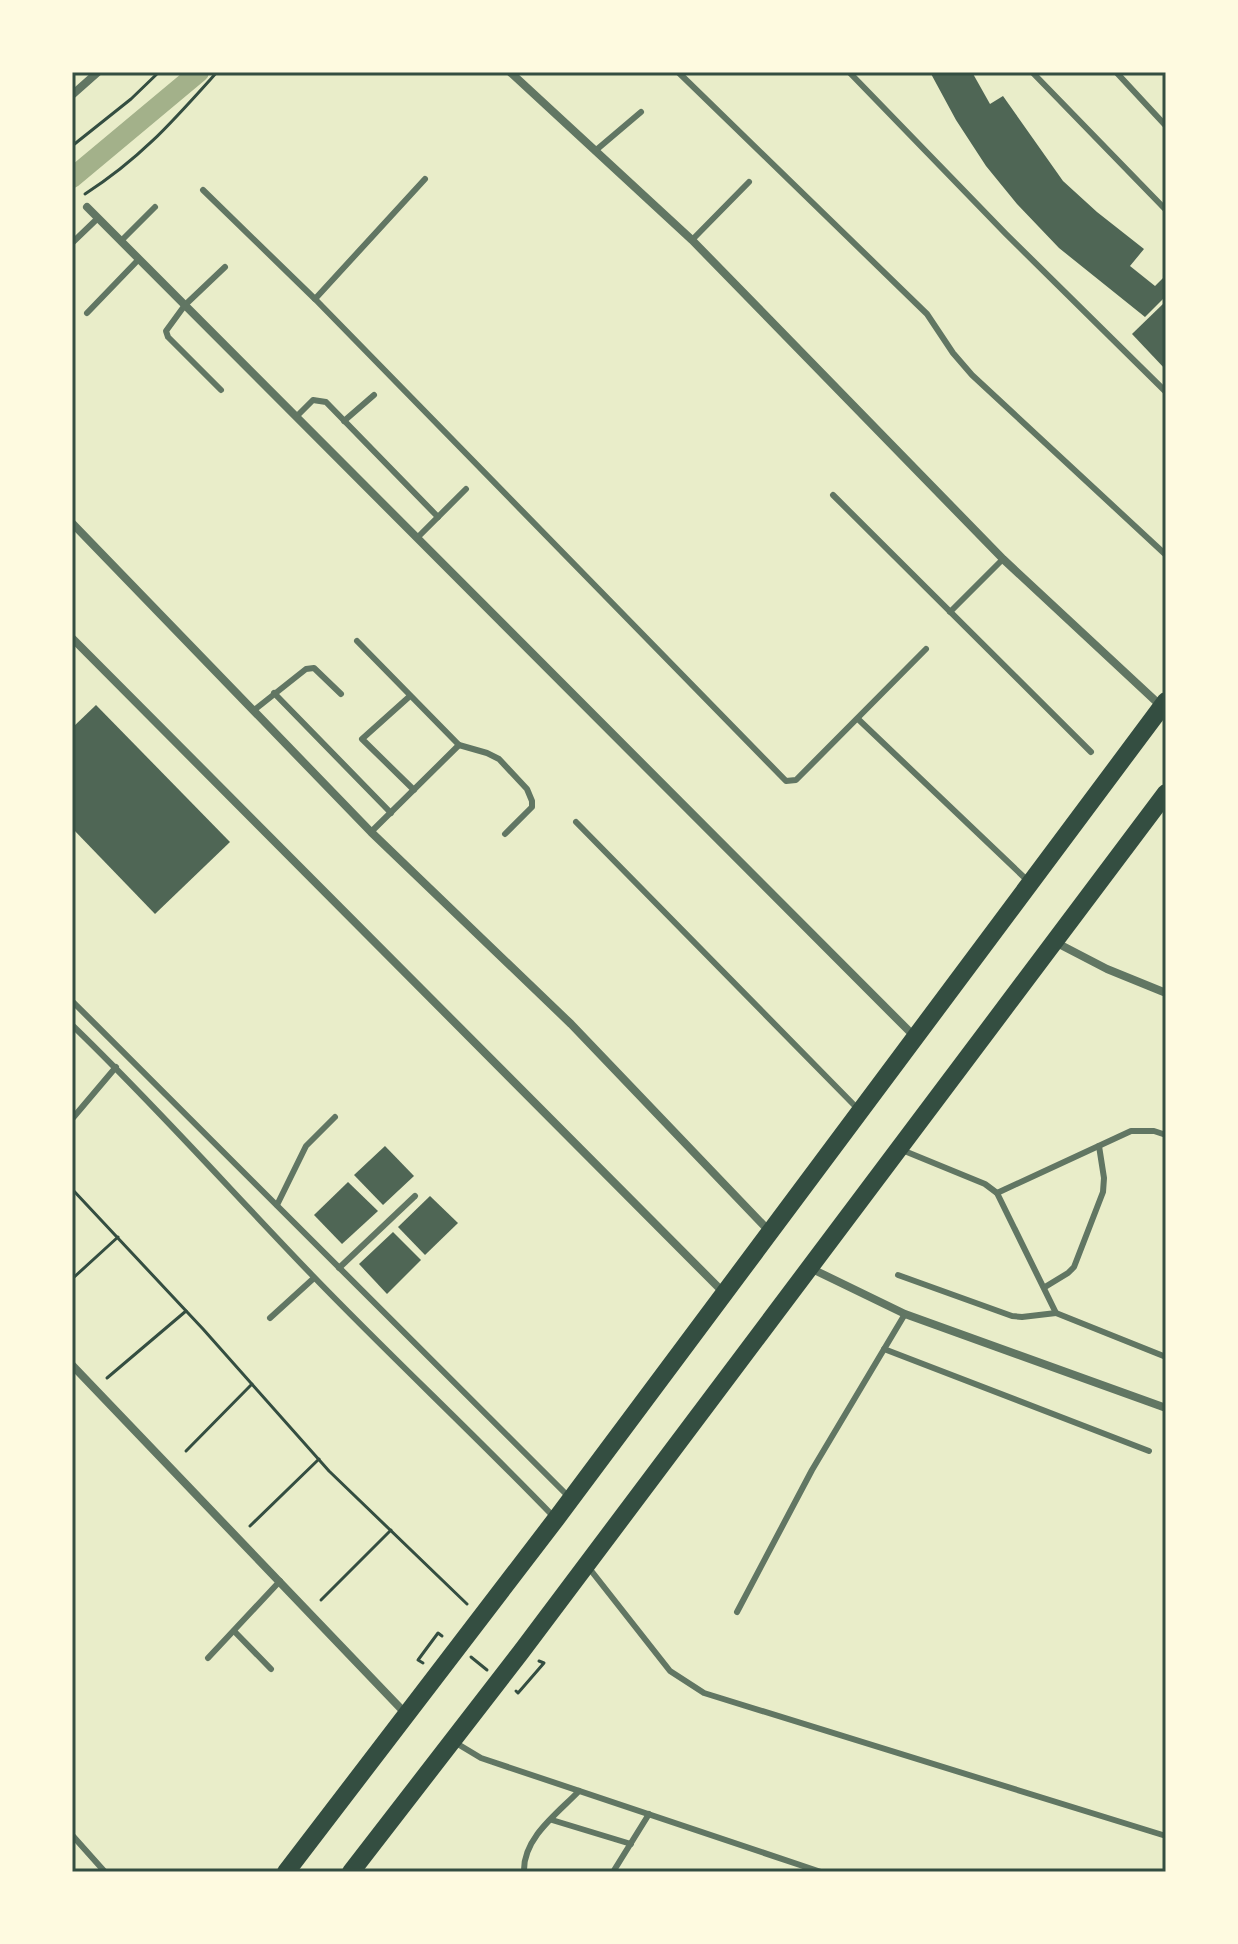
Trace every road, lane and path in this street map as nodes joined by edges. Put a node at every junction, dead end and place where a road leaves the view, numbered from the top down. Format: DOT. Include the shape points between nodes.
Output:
graph roads {
  1 [pos="98,72"];
  2 [pos="159,72"];
  3 [pos="217,72"];
  4 [pos="510,72"];
  5 [pos="678,72"];
  6 [pos="849,72"];
  7 [pos="1032,72"];
  8 [pos="1116,72"];
  9 [pos="72,95"];
  10 [pos="641,112"];
  11 [pos="1166,126"];
  12 [pos="72,146"];
  13 [pos="595,152"];
  14 [pos="425,179"];
  15 [pos="749,182"];
  16 [pos="203,190"];
  17 [pos="84,195"];
  18 [pos="87,207"];
  19 [pos="155,207"];
  20 [pos="1166,210"];
  21 [pos="99,217"];
  22 [pos="692,240"];
  23 [pos="121,241"];
  24 [pos="72,243"];
  25 [pos="139,259"];
  26 [pos="225,267"];
  27 [pos="315,299"];
  28 [pos="185,305"];
  29 [pos="87,313"];
  30 [pos="221,390"];
  31 [pos="1166,392"];
  32 [pos="374,395"];
  33 [pos="297,416"];
  34 [pos="344,421"];
  35 [pos="466,489"];
  36 [pos="833,495"];
  37 [pos="438,517"];
  38 [pos="72,523"];
  39 [pos="418,537"];
  40 [pos="1166,555"];
  41 [pos="1003,559"];
  42 [pos="950,612"];
  43 [pos="72,638"];
  44 [pos="357,641"];
  45 [pos="926,649"];
  46 [pos="274,693"];
  47 [pos="341,694"];
  48 [pos="410,696"];
  49 [pos="1164,704"];
  50 [pos="253,711"];
  51 [pos="858,719"];
  52 [pos="459,745"];
  53 [pos="1091,752"];
  54 [pos="414,790"];
  55 [pos="1166,793"];
  56 [pos="391,813"];
  57 [pos="576,822"];
  58 [pos="371,832"];
  59 [pos="505,834"];
  60 [pos="1030,883"];
  61 [pos="1054,942"];
  62 [pos="1166,993"];
  63 [pos="72,1001"];
  64 [pos="72,1025"];
  65 [pos="915,1038"];
  66 [pos="116,1067"];
  67 [pos="860,1112"];
  68 [pos="335,1117"];
  69 [pos="72,1119"];
  70 [pos="1166,1135"];
  71 [pos="1099,1146"];
  72 [pos="899,1149"];
  73 [pos="72,1189"];
  74 [pos="997,1193"];
  75 [pos="415,1196"];
  76 [pos="277,1205"];
  77 [pos="770,1232"];
  78 [pos="118,1237"];
  79 [pos="810,1267"];
  80 [pos="339,1268"];
  81 [pos="898,1275"];
  82 [pos="314,1278"];
  83 [pos="72,1279"];
  84 [pos="1045,1287"];
  85 [pos="725,1294"];
  86 [pos="186,1311"];
  87 [pos="1056,1313"];
  88 [pos="905,1314"];
  89 [pos="270,1318"];
  90 [pos="884,1349"];
  91 [pos="1166,1357"];
  92 [pos="72,1365"];
  93 [pos="107,1378"];
  94 [pos="252,1384"];
  95 [pos="1166,1408"];
  96 [pos="186,1451"];
  97 [pos="1149,1451"];
  98 [pos="319,1459"];
  99 [pos="571,1499"];
  100 [pos="556,1519"];
  101 [pos="250,1526"];
  102 [pos="391,1530"];
  103 [pos="587,1565"];
  104 [pos="280,1581"];
  105 [pos="321,1600"];
  106 [pos="737,1612"];
  107 [pos="481,1617"];
  108 [pos="234,1631"];
  109 [pos="438,1633"];
  110 [pos="450,1641"];
  111 [pos="461,1650"];
  112 [pos="208,1658"];
  113 [pos="271,1669"];
  114 [pos="495,1676"];
  115 [pos="507,1685"];
  116 [pos="518,1693"];
  117 [pos="406,1715"];
  118 [pos="453,1741"];
  119 [pos="579,1791"];
  120 [pos="649,1814"];
  121 [pos="552,1820"];
  122 [pos="72,1835"];
  123 [pos="1166,1836"];
  124 [pos="631,1844"];
  125 [pos="105,1872"];
  126 [pos="286,1872"];
  127 [pos="351,1872"];
  128 [pos="526,1872"];
  129 [pos="613,1872"];
  130 [pos="821,1872"];
  1 -- 9 [label="street"];
  2 -- 12 [label="path"];
  3 -- 17 [label="path" via="160,136"];
  4 -- 13 [label="street"];
  5 -- 40 [label="lane" via="927,314 972,375"];
  6 -- 31 [label="lane"];
  7 -- 20 [label="lane"];
  8 -- 11 [label="lane"];
  10 -- 13 [label="lane"];
  13 -- 22 [label="street"];
  14 -- 27 [label="lane"];
  15 -- 22 [label="lane"];
  16 -- 27 [label="lane"];
  18 -- 21 [label="street"];
  19 -- 23 [label="lane"];
  21 -- 23 [label="street"];
  21 -- 24 [label="lane"];
  22 -- 41 [label="street"];
  23 -- 25 [label="street"];
  25 -- 28 [label="street"];
  25 -- 29 [label="lane"];
  26 -- 28 [label="lane"];
  27 -- 51 [label="lane" via="781,778 796,780"];
  28 -- 30 [label="lane" via="169,325 168,337"];
  28 -- 33 [label="street"];
  32 -- 34 [label="lane"];
  33 -- 34 [label="lane" via="320,400"];
  33 -- 39 [label="street"];
  34 -- 37 [label="lane"];
  35 -- 37 [label="lane"];
  36 -- 42 [label="lane"];
  37 -- 39 [label="lane"];
  38 -- 50 [label="street"];
  39 -- 65 [label="street"];
  41 -- 42 [label="lane"];
  41 -- 49 [label="street"];
  42 -- 53 [label="lane"];
  43 -- 85 [label="street"];
  44 -- 48 [label="lane"];
  45 -- 51 [label="lane"];
  46 -- 47 [label="lane" via="314,668"];
  46 -- 50 [label="lane"];
  46 -- 56 [label="lane"];
  48 -- 52 [label="lane"];
  48 -- 54 [label="lane" via="362,739"];
  49 -- 60 [label="main road"];
  50 -- 58 [label="street"];
  51 -- 60 [label="lane"];
  52 -- 54 [label="lane"];
  52 -- 59 [label="lane" via="499,759 527,789 532,807"];
  54 -- 56 [label="lane"];
  55 -- 61 [label="main road"];
  56 -- 58 [label="lane"];
  57 -- 67 [label="lane"];
  58 -- 77 [label="street" via="571,1024"];
  60 -- 65 [label="main road"];
  61 -- 62 [label="street"];
  61 -- 72 [label="main road"];
  63 -- 76 [label="lane"];
  64 -- 66 [label="lane"];
  65 -- 67 [label="main road"];
  66 -- 69 [label="lane"];
  66 -- 82 [label="lane"];
  67 -- 77 [label="main road"];
  68 -- 76 [label="lane" via="306,1146"];
  70 -- 71 [label="lane" via="1131,1131"];
  71 -- 74 [label="lane"];
  71 -- 84 [label="lane" via="1103,1192 1074,1267"];
  72 -- 74 [label="lane"];
  72 -- 79 [label="main road"];
  73 -- 78 [label="path"];
  74 -- 84 [label="lane"];
  75 -- 80 [label="lane"];
  76 -- 80 [label="lane"];
  77 -- 85 [label="main road"];
  78 -- 83 [label="path"];
  78 -- 86 [label="path"];
  79 -- 88 [label="street"];
  79 -- 103 [label="main road"];
  80 -- 99 [label="lane"];
  81 -- 87 [label="lane" via="1012,1316"];
  82 -- 89 [label="lane"];
  82 -- 100 [label="lane"];
  84 -- 87 [label="lane"];
  85 -- 99 [label="main road"];
  86 -- 93 [label="path"];
  86 -- 94 [label="path"];
  87 -- 91 [label="lane"];
  88 -- 90 [label="lane"];
  88 -- 95 [label="street"];
  90 -- 97 [label="lane"];
  90 -- 106 [label="lane"];
  92 -- 104 [label="street"];
  94 -- 96 [label="path"];
  94 -- 98 [label="path"];
  98 -- 101 [label="path"];
  98 -- 102 [label="path"];
  99 -- 100 [label="main road"];
  100 -- 107 [label="main road"];
  102 -- 105 [label="path"];
  102 -- 107 [label="path"];
  103 -- 118 [label="main road"];
  103 -- 123 [label="lane" via="670,1671 704,1693"];
  104 -- 108 [label="lane"];
  104 -- 117 [label="street"];
  107 -- 117 [label="main road"];
  108 -- 112 [label="lane"];
  108 -- 113 [label="lane"];
  109 -- 110 [label="path"];
  111 -- 114 [label="path"];
  115 -- 116 [label="path"];
  117 -- 126 [label="main road"];
  118 -- 119 [label="lane" via="481,1758"];
  118 -- 127 [label="main road"];
  119 -- 120 [label="lane"];
  119 -- 121 [label="lane"];
  120 -- 124 [label="lane"];
  120 -- 130 [label="lane"];
  121 -- 124 [label="lane"];
  121 -- 128 [label="lane" via="531,1842 524,1859"];
  122 -- 125 [label="lane"];
  124 -- 129 [label="lane"];
}
